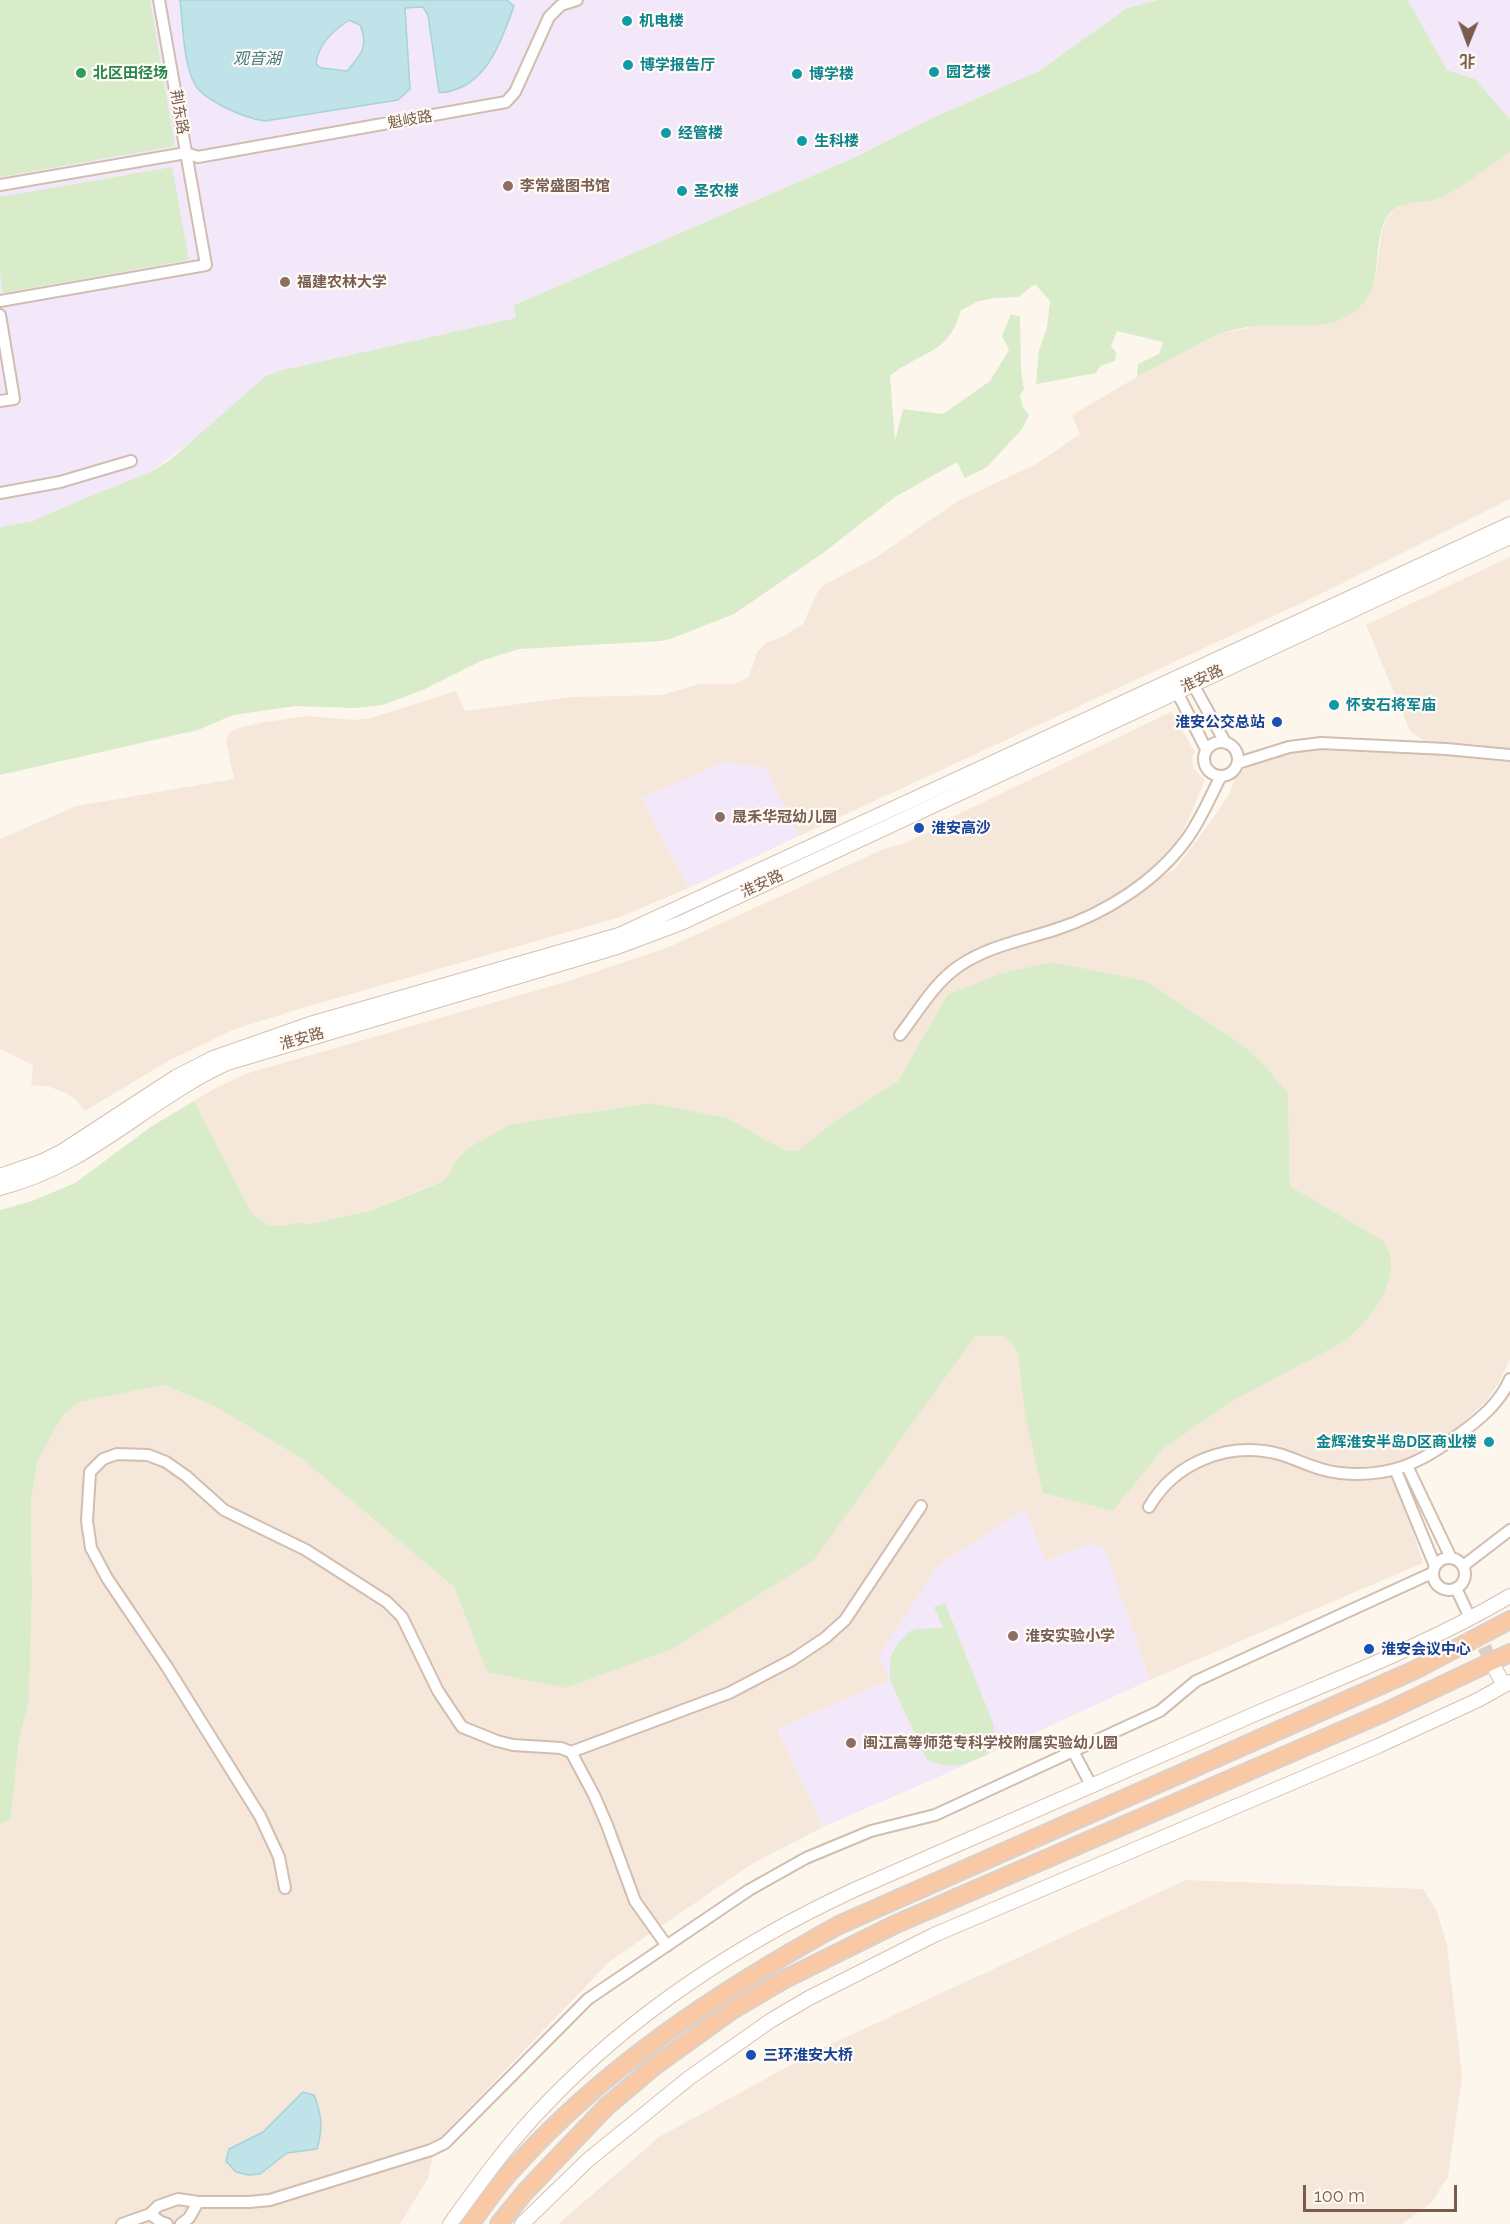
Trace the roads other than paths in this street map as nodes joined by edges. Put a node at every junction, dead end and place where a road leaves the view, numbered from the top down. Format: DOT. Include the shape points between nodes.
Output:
graph roads {
  1 [pos="159,0"];
  2 [pos="577,0"];
  3 [pos="186,153"];
  4 [pos="0,185"];
  5 [pos="0,301"];
  6 [pos="0,315"];
  7 [pos="0,401"];
  8 [pos="131,461"];
  9 [pos="0,493"];
  10 [pos="1510,524"];
  11 [pos="1510,537"];
  12 [pos="1189,678"];
  13 [pos="1174,686"];
  14 [pos="1225,742"];
  15 [pos="1206,749"];
  16 [pos="1510,755"];
  17 [pos="1238,763"];
  18 [pos="1221,776"];
  19 [pos="900,1035"];
  20 [pos="0,1176"];
  21 [pos="0,1188"];
  22 [pos="1510,1379"];
  23 [pos="1407,1466"];
  24 [pos="1396,1471"];
  25 [pos="921,1506"];
  26 [pos="1149,1507"];
  27 [pos="1510,1530"];
  28 [pos="1451,1558"];
  29 [pos="1463,1566"];
  30 [pos="1434,1570"];
  31 [pos="1456,1588"];
  32 [pos="1510,1596"];
  33 [pos="1510,1620"];
  34 [pos="1473,1623"];
  35 [pos="1510,1653"];
  36 [pos="1494,1667"];
  37 [pos="1507,1683"];
  38 [pos="1073,1751"];
  39 [pos="571,1752"];
  40 [pos="1091,1785"];
  41 [pos="285,1888"];
  42 [pos="667,1946"];
  43 [pos="198,2202"];
  44 [pos="150,2214"];
  45 [pos="122,2224"];
  46 [pos="167,2224"];
  47 [pos="181,2224"];
  48 [pos="450,2224"];
  49 [pos="470,2224"];
  50 [pos="499,2224"];
  51 [pos="522,2224"];
  1 -- 3 [label="street, 荆东路"];
  2 -- 3 [label="street, 魁岐路" via="561,5 549,17 515,92 506,102 198,157"];
  3 -- 4 [label="street"];
  3 -- 5 [label="street, 荆东路" via="206,265"];
  6 -- 7 [label="street" via="14,399"];
  8 -- 9 [label="street" via="60,482"];
  10 -- 12 [label="main road, 淮安路"];
  11 -- 12 [label="main road, 淮安路"];
  12 -- 13 [label="main road, 淮安路"];
  12 -- 14 [label="street"];
  13 -- 15 [label="street"];
  13 -- 20 [label="main road, 淮安路" via="619,935 310,1024 213,1058 176,1077 61,1152"];
  13 -- 21 [label="main road, 淮安路" via="681,923 617,947 227,1063 183,1086 72,1160"];
  14 -- 15 [label="street"];
  14 -- 17 [label="street" via="1234,747"];
  15 -- 18 [label="street" via="1207,768"];
  16 -- 17 [label="street" via="1321,743 1289,747"];
  17 -- 18 [label="street" via="1232,772"];
  18 -- 19 [label="street" via="1187,839 1137,888 1068,926 990,950 958,967 935,988"];
  22 -- 23 [label="street" via="1495,1404 1468,1428"];
  23 -- 24 [label="street"];
  23 -- 28 [label="street"];
  24 -- 26 [label="street" via="1338,1473 1280,1454 1226,1451 1181,1471"];
  24 -- 30 [label="street"];
  25 -- 39 [label="street" via="845,1620 825,1638 729,1693"];
  27 -- 29 [label="street"];
  28 -- 29 [label="street"];
  28 -- 30 [label="street" via="1441,1560"];
  29 -- 31 [label="street" via="1465,1576"];
  30 -- 31 [label="street" via="1434,1580 1440,1588"];
  30 -- 38 [label="street" via="1196,1681 1160,1711"];
  31 -- 34 [label="street"];
  32 -- 34 [label="main road"];
  33 -- 49 [label="highway" via="1415,1670 838,1924 771,1962 632,2057 539,2141"];
  34 -- 40 [label="main road"];
  35 -- 50 [label="highway" via="1393,1709 896,1924 785,1979 652,2068 606,2108"];
  36 -- 37 [label="main road"];
  37 -- 51 [label="main road" via="1378,1746 934,1935 809,1998 745,2037 679,2085 588,2160"];
  38 -- 40 [label="street"];
  38 -- 42 [label="street" via="935,1815 870,1831 806,1858 749,1890"];
  39 -- 41 [label="street" via="513,1745 462,1727 438,1691 402,1617 387,1602 306,1550 224,1510 166,1462 148,1455 117,1454 103,1459 90,1472 87,1512 91,1548 260,1816 279,1857"];
  39 -- 42 [label="street" via="608,1825 628,1887"];
  40 -- 48 [label="main road" via="806,1913 686,1986 616,2038 550,2099 505,2149"];
  42 -- 43 [label="street" via="579,2008 438,2147 270,2200"];
  43 -- 44 [label="street" via="169,2201"];
  43 -- 47 [label="street"];
  44 -- 45 [label="street"];
  44 -- 46 [label="street"];
}
